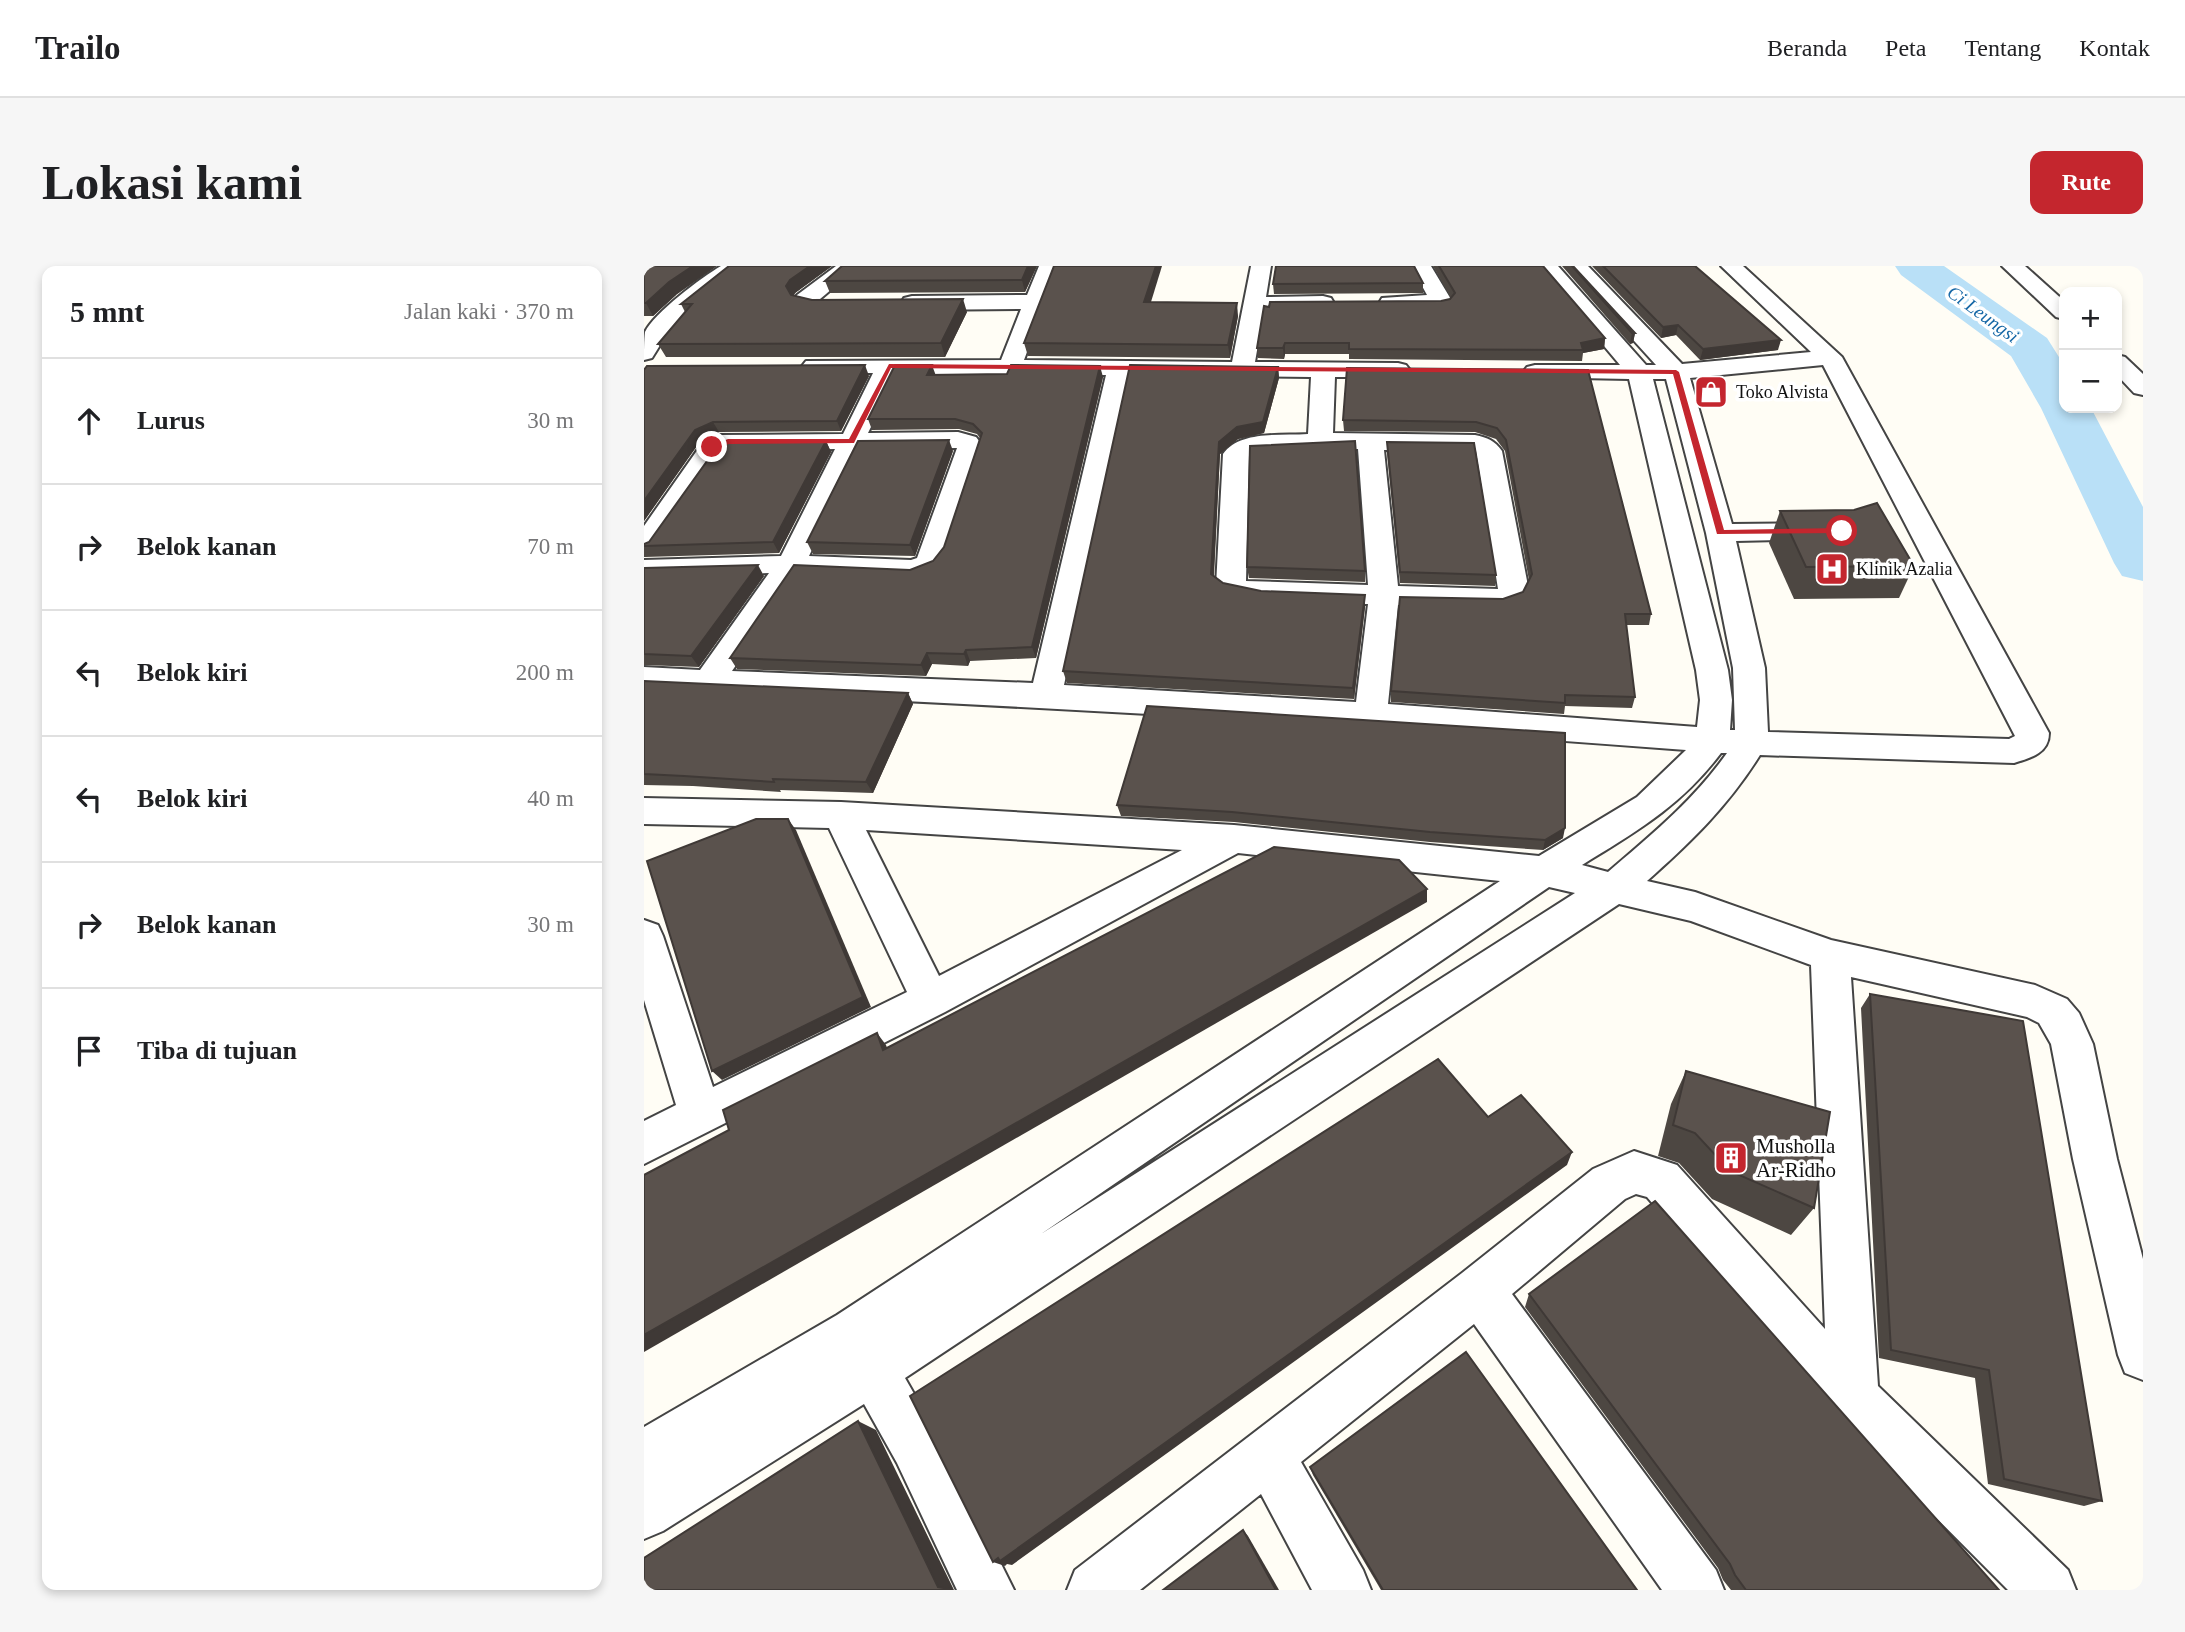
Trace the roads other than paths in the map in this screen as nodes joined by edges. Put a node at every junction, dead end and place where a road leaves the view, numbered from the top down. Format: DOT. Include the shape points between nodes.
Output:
graph roads {
  1 [pos="736,266"];
  2 [pos="849,266"];
  3 [pos="1049,266"];
  4 [pos="1261,266"];
  5 [pos="1421,266"];
  6 [pos="1548,266"];
  7 [pos="1576,266"];
  8 [pos="1731,266"];
  9 [pos="2012,266"];
  10 [pos="1035,302"];
  11 [pos="831,303"];
  12 [pos="885,303"];
  13 [pos="1347,303"];
  14 [pos="1374,303"];
  15 [pos="1255,304"];
  16 [pos="2059,308"];
  17 [pos="653,325"];
  18 [pos="1830,357"];
  19 [pos="649,362"];
  20 [pos="794,366"];
  21 [pos="889,366"];
  22 [pos="1010,366"];
  23 [pos="2122,367"];
  24 [pos="1119,369"];
  25 [pos="1242,369"];
  26 [pos="1324,369"];
  27 [pos="1421,370"];
  28 [pos="1519,372"];
  29 [pos="1657,372"];
  30 [pos="2143,388"];
  31 [pos="851,441"];
  32 [pos="1320,441"];
  33 [pos="1370,441"];
  34 [pos="1842,531"];
  35 [pos="1720,533"];
  36 [pos="644,546"];
  37 [pos="791,564"];
  38 [pos="644,569"];
  39 [pos="1384,597"];
  40 [pos="644,678"];
  41 [pos="709,680"];
  42 [pos="1046,695"];
  43 [pos="1371,713"];
  44 [pos="1712,740"];
  45 [pos="1751,743"];
  46 [pos="644,811"];
  47 [pos="841,815"];
  48 [pos="1234,839"];
  49 [pos="1544,871"];
  50 [pos="1616,886"];
  51 [pos="644,936"];
  52 [pos="1830,956"];
  53 [pos="931,1000"];
  54 [pos="700,1113"];
  55 [pos="644,1143"];
  56 [pos="1479,1290"];
  57 [pos="863,1352"];
  58 [pos="2143,1355"];
  59 [pos="1853,1398"];
  60 [pos="1271,1452"];
  61 [pos="644,1456"];
  62 [pos="644,1512"];
  63 [pos="986,1590"];
  64 [pos="1095,1590"];
  65 [pos="1343,1590"];
  66 [pos="1696,1590"];
  67 [pos="2048,1590"];
  1 -- 17 [label="street"];
  2 -- 11 [label="street" via="805,300"];
  3 -- 10 [label="street"];
  4 -- 15 [label="street"];
  5 -- 14 [label="street" via="1441,302"];
  6 -- 29 [label="street"];
  7 -- 29 [label="street"];
  8 -- 18 [label="street"];
  9 -- 16 [label="street"];
  10 -- 12 [label="street"];
  10 -- 22 [label="street"];
  13 -- 15 [label="street"];
  15 -- 25 [label="street"];
  17 -- 19 [label="street"];
  18 -- 29 [label="street"];
  18 -- 45 [label="street" via="2032,733 2032,742 2014,751"];
  20 -- 21 [label="street"];
  21 -- 22 [label="street"];
  21 -- 31 [label="street"];
  22 -- 24 [label="street"];
  23 -- 30 [label="street"];
  24 -- 25 [label="street"];
  24 -- 42 [label="street"];
  25 -- 26 [label="street"];
  26 -- 27 [label="street"];
  26 -- 32 [label="street"];
  28 -- 29 [label="street"];
  29 -- 35 [label="street"];
  29 -- 44 [label="street" via="1712,670 1716,700"];
  31 -- 36 [label="street" via="719,443"];
  31 -- 37 [label="street"];
  31 -- 37 [label="street" via="967,442 970,446 932,557 915,569"];
  32 -- 33 [label="street"];
  32 -- 39 [label="street" via="1251,445 1236,454 1231,586"];
  33 -- 39 [label="street"];
  33 -- 39 [label="street" via="1485,446 1513,586 1511,594 1501,599"];
  34 -- 35 [label="street"];
  35 -- 45 [label="street" via="1749,668"];
  37 -- 38 [label="street"];
  37 -- 41 [label="street"];
  39 -- 43 [label="street"];
  40 -- 41 [label="street"];
  41 -- 42 [label="street"];
  42 -- 43 [label="street"];
  43 -- 44 [label="street"];
  44 -- 45 [label="street"];
  44 -- 49 [label="street" via="1689,770 1649,806"];
  45 -- 50 [label="street" via="1725,782 1683,829"];
  46 -- 47 [label="street"];
  47 -- 48 [label="street"];
  47 -- 53 [label="street"];
  48 -- 49 [label="street"];
  48 -- 53 [label="street"];
  49 -- 50 [label="street"];
  49 -- 57 [label="street"];
  50 -- 52 [label="street" via="1695,907"];
  50 -- 57 [label="street"];
  51 -- 54 [label="street"];
  52 -- 58 [label="street" via="2035,1002 2053,1011 2071,1044"];
  52 -- 59 [label="street"];
  53 -- 54 [label="street"];
  54 -- 55 [label="street"];
  56 -- 59 [label="street" via="1609,1184 1634,1172 1661,1180"];
  56 -- 60 [label="street"];
  56 -- 66 [label="street"];
  57 -- 61 [label="street"];
  57 -- 62 [label="street"];
  57 -- 63 [label="street"];
  59 -- 67 [label="street"];
  60 -- 64 [label="street"];
  60 -- 65 [label="street" via="1281,1479"];
}
